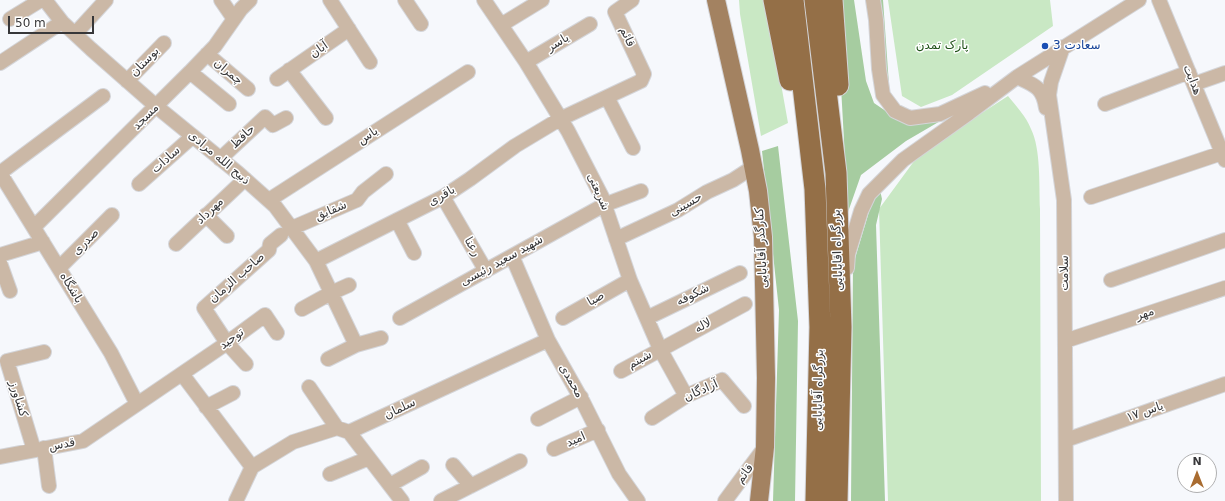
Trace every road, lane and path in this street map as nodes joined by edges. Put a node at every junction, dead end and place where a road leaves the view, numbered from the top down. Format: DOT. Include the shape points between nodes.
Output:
graph roads {
  1 [pos="41,0"];
  2 [pos="106,0"];
  3 [pos="222,0"];
  4 [pos="250,0"];
  5 [pos="330,0"];
  6 [pos="405,0"];
  7 [pos="484,0"];
  8 [pos="542,0"];
  9 [pos="632,0"];
  10 [pos="716,0"];
  11 [pos="728,0"];
  12 [pos="774,0"];
  13 [pos="793,0"];
  14 [pos="814,0"];
  15 [pos="832,0"];
  16 [pos="873,0"];
  17 [pos="1139,0"];
  18 [pos="1159,0"];
  19 [pos="52,3"];
  20 [pos="10,19"];
  21 [pos="234,19"];
  22 [pos="62,22"];
  23 [pos="421,24"];
  24 [pos="590,24"];
  25 [pos="501,25"];
  26 [pos="349,29"];
  27 [pos="75,34"];
  28 [pos="164,43"];
  29 [pos="1063,48"];
  30 [pos="207,54"];
  31 [pos="728,56"];
  32 [pos="370,62"];
  33 [pos="526,62"];
  34 [pos="0,63"];
  35 [pos="289,70"];
  36 [pos="190,72"];
  37 [pos="468,72"];
  38 [pos="1225,73"];
  39 [pos="1017,77"];
  40 [pos="1191,78"];
  41 [pos="277,79"];
  42 [pos="127,81"];
  43 [pos="248,89"];
  44 [pos="103,96"];
  45 [pos="607,97"];
  46 [pos="229,104"];
  47 [pos="1105,104"];
  48 [pos="156,107"];
  49 [pos="286,118"];
  50 [pos="326,118"];
  51 [pos="560,119"];
  52 [pos="193,136"];
  53 [pos="633,148"];
  54 [pos="1224,157"];
  55 [pos="220,158"];
  56 [pos="753,166"];
  57 [pos="0,173"];
  58 [pos="836,173"];
  59 [pos="386,174"];
  60 [pos="245,179"];
  61 [pos="139,184"];
  62 [pos="641,191"];
  63 [pos="443,197"];
  64 [pos="1091,197"];
  65 [pos="268,200"];
  66 [pos="604,205"];
  67 [pos="112,215"];
  68 [pos="206,215"];
  69 [pos="397,220"];
  70 [pos="34,227"];
  71 [pos="286,232"];
  72 [pos="227,236"];
  73 [pos="616,239"];
  74 [pos="1225,240"];
  75 [pos="43,242"];
  76 [pos="176,244"];
  77 [pos="414,252"];
  78 [pos="0,255"];
  79 [pos="512,256"];
  80 [pos="316,261"];
  81 [pos="0,263"];
  82 [pos="59,268"];
  83 [pos="486,271"];
  84 [pos="740,273"];
  85 [pos="818,279"];
  86 [pos="630,280"];
  87 [pos="1111,280"];
  88 [pos="349,285"];
  89 [pos="1225,288"];
  90 [pos="10,291"];
  91 [pos="331,293"];
  92 [pos="745,304"];
  93 [pos="302,309"];
  94 [pos="400,318"];
  95 [pos="563,318"];
  96 [pos="647,318"];
  97 [pos="841,320"];
  98 [pos="277,333"];
  99 [pos="380,338"];
  100 [pos="548,340"];
  101 [pos="1065,341"];
  102 [pos="228,343"];
  103 [pos="356,345"];
  104 [pos="660,349"];
  105 [pos="44,352"];
  106 [pos="328,359"];
  107 [pos="3,362"];
  108 [pos="246,364"];
  109 [pos="621,371"];
  110 [pos="182,374"];
  111 [pos="1225,384"];
  112 [pos="309,387"];
  113 [pos="233,393"];
  114 [pos="686,396"];
  115 [pos="581,397"];
  116 [pos="138,404"];
  117 [pos="744,406"];
  118 [pos="206,407"];
  119 [pos="652,418"];
  120 [pos="538,419"];
  121 [pos="343,430"];
  122 [pos="598,430"];
  123 [pos="1066,440"];
  124 [pos="765,447"];
  125 [pos="39,449"];
  126 [pos="554,449"];
  127 [pos="0,457"];
  128 [pos="369,458"];
  129 [pos="520,461"];
  130 [pos="453,465"];
  131 [pos="422,466"];
  132 [pos="252,468"];
  133 [pos="330,474"];
  134 [pos="390,485"];
  135 [pos="49,486"];
  136 [pos="471,486"];
  137 [pos="236,501"];
  138 [pos="402,501"];
  139 [pos="441,501"];
  140 [pos="638,501"];
  141 [pos="725,501"];
  142 [pos="759,501"];
  143 [pos="816,501"];
  144 [pos="837,501"];
  145 [pos="1060,501"];
  146 [pos="1066,501"];
  1 -- 20 [label="street"];
  2 -- 27 [label="street"];
  3 -- 21 [label="street"];
  4 -- 21 [label="street, مسجد"];
  5 -- 26 [label="street"];
  6 -- 23 [label="street"];
  7 -- 25 [label="street, شریعتی"];
  8 -- 25 [label="street"];
  9 -- 45 [label="street, قائم" via="615,12 644,74 641,81"];
  10 -- 31 [label="main road, کنارگذر آقابابایی"];
  11 -- 31 [label="main road"];
  12 -- 85 [label="highway" via="801,137"];
  13 -- 85 [label="highway, بزرگراه اقابابایی" via="814,189"];
  14 -- 58 [label="highway, بزرگراه اقابابایی"];
  15 -- 58 [label="highway" via="841,122"];
  16 -- 39 [label="street" via="883,95 895,111 910,118 940,114"];
  17 -- 29 [label="street"];
  18 -- 40 [label="street, هدایت"];
  19 -- 22 [label="street, ذبیح الله مرادی"];
  21 -- 30 [label="street, مسجد"];
  22 -- 27 [label="street, ذبیح الله مرادی"];
  22 -- 34 [label="street"];
  24 -- 33 [label="street, یاسر"];
  25 -- 33 [label="street, شریعتی"];
  26 -- 32 [label="street"];
  26 -- 35 [label="street, آبان"];
  27 -- 42 [label="street, ذبیح الله مرادی"];
  28 -- 42 [label="street, بوستان"];
  29 -- 39 [label="street"];
  29 -- 101 [label="street, سلامت" via="1051,82 1050,95 1064,200"];
  30 -- 36 [label="street, مسجد"];
  30 -- 43 [label="street, چمران"];
  31 -- 56 [label="main road, کنارگذر آقابابایی"];
  33 -- 51 [label="street, شریعتی"];
  35 -- 41 [label="street, آبان"];
  35 -- 50 [label="street"];
  36 -- 46 [label="street"];
  36 -- 48 [label="street, مسجد"];
  37 -- 65 [label="street, یاس"];
  38 -- 40 [label="street"];
  39 -- 97 [label="street" via="903,160 869,194 848,254"];
  39 -- 145 [label="street, سلامت" via="1036,86 1044,97 1059,200"];
  40 -- 47 [label="street"];
  40 -- 54 [label="street, هدایت"];
  42 -- 48 [label="street, ذبیح الله مرادی"];
  44 -- 57 [label="street"];
  45 -- 51 [label="street"];
  45 -- 53 [label="street"];
  48 -- 52 [label="street, ذبیح الله مرادی"];
  48 -- 70 [label="street, مسجد"];
  49 -- 55 [label="street, حافظ" via="273,125 265,117"];
  51 -- 63 [label="street, باقری" via="515,146"];
  51 -- 66 [label="street, شریعتی" via="602,196"];
  52 -- 55 [label="street, ذبیح الله مرادی"];
  52 -- 61 [label="street, سادات"];
  54 -- 64 [label="street"];
  55 -- 60 [label="street, ذبیح الله مرادی"];
  56 -- 73 [label="street, حسینی" via="678,210"];
  56 -- 124 [label="main road, کنارگذر آقابابایی" via="763,237"];
  57 -- 70 [label="street, باشگاه"];
  58 -- 97 [label="highway, بزرگراه اقابابایی"];
  59 -- 71 [label="street, شقایق" via="357,200"];
  60 -- 65 [label="street, ذبیح الله مرادی"];
  60 -- 68 [label="street, مهرداد"];
  62 -- 66 [label="street, شهید سعید رئیسی"];
  63 -- 69 [label="street, باقری"];
  63 -- 83 [label="street, رعنا"];
  65 -- 71 [label="street, ذبیح الله مرادی" via="276,206"];
  66 -- 73 [label="street, شریعتی"];
  66 -- 79 [label="street, شهید سعید رئیسی"];
  67 -- 82 [label="street, صدری"];
  68 -- 72 [label="street"];
  68 -- 76 [label="street, مهرداد"];
  69 -- 77 [label="street"];
  69 -- 80 [label="street, باقری"];
  70 -- 75 [label="street, باشگاه"];
  71 -- 80 [label="street, ذبیح الله مرادی"];
  71 -- 102 [label="street, صاحب الزمان" via="270,244 269,250 204,308"];
  73 -- 86 [label="street, شریعتی"];
  74 -- 87 [label="street"];
  75 -- 78 [label="street"];
  75 -- 82 [label="street, باشگاه"];
  79 -- 83 [label="street, شهید سعید رئیسی"];
  79 -- 100 [label="street, محمدی"];
  80 -- 91 [label="street, ذبیح الله مرادی"];
  81 -- 90 [label="street"];
  82 -- 116 [label="street, باشگاه" via="111,353"];
  83 -- 94 [label="street, شهید سعید رئیسی"];
  84 -- 96 [label="street, شکوفه"];
  85 -- 143 [label="highway, بزرگراه آقابابایی" via="820,327"];
  86 -- 95 [label="street, صبا"];
  86 -- 96 [label="street, شریعتی"];
  88 -- 91 [label="street"];
  89 -- 101 [label="street, مهر"];
  91 -- 93 [label="street"];
  91 -- 103 [label="street, ذبیح الله مرادی"];
  92 -- 104 [label="street, لاله"];
  96 -- 104 [label="street, شریعتی"];
  97 -- 144 [label="highway, بزرگراه اقابابایی"];
  98 -- 102 [label="street, توحید" via="266,315"];
  99 -- 103 [label="street"];
  100 -- 115 [label="street, محمدی"];
  100 -- 121 [label="street, سلمان"];
  101 -- 123 [label="street, سلامت"];
  102 -- 108 [label="street"];
  102 -- 110 [label="street, توحید"];
  103 -- 106 [label="street"];
  104 -- 109 [label="street, شبنم"];
  104 -- 114 [label="street, شریعتی"];
  105 -- 107 [label="street, کشاورز"];
  107 -- 125 [label="street, کشاورز"];
  110 -- 116 [label="street, توحید"];
  110 -- 118 [label="street"];
  111 -- 123 [label="street, یاس ۱۷"];
  112 -- 121 [label="street"];
  113 -- 118 [label="street"];
  114 -- 117 [label="street, آزادگان" via="722,380"];
  114 -- 119 [label="street, آزادگان"];
  115 -- 120 [label="street"];
  115 -- 122 [label="street, محمدی"];
  116 -- 125 [label="street, قدس" via="82,440"];
  118 -- 132 [label="street"];
  121 -- 128 [label="street"];
  121 -- 132 [label="street, سلمان" via="293,442"];
  122 -- 126 [label="street, امید"];
  122 -- 140 [label="street, محمدی" via="619,474"];
  123 -- 146 [label="street, سلامت"];
  124 -- 141 [label="street, قائم"];
  124 -- 142 [label="main road, کنارگذر آقابابایی"];
  125 -- 127 [label="street, قدس"];
  125 -- 135 [label="street, کشاورز"];
  128 -- 133 [label="street"];
  128 -- 134 [label="street"];
  129 -- 136 [label="street"];
  130 -- 136 [label="street"];
  131 -- 134 [label="street"];
  132 -- 137 [label="street"];
  134 -- 138 [label="street"];
  136 -- 139 [label="street"];
}
